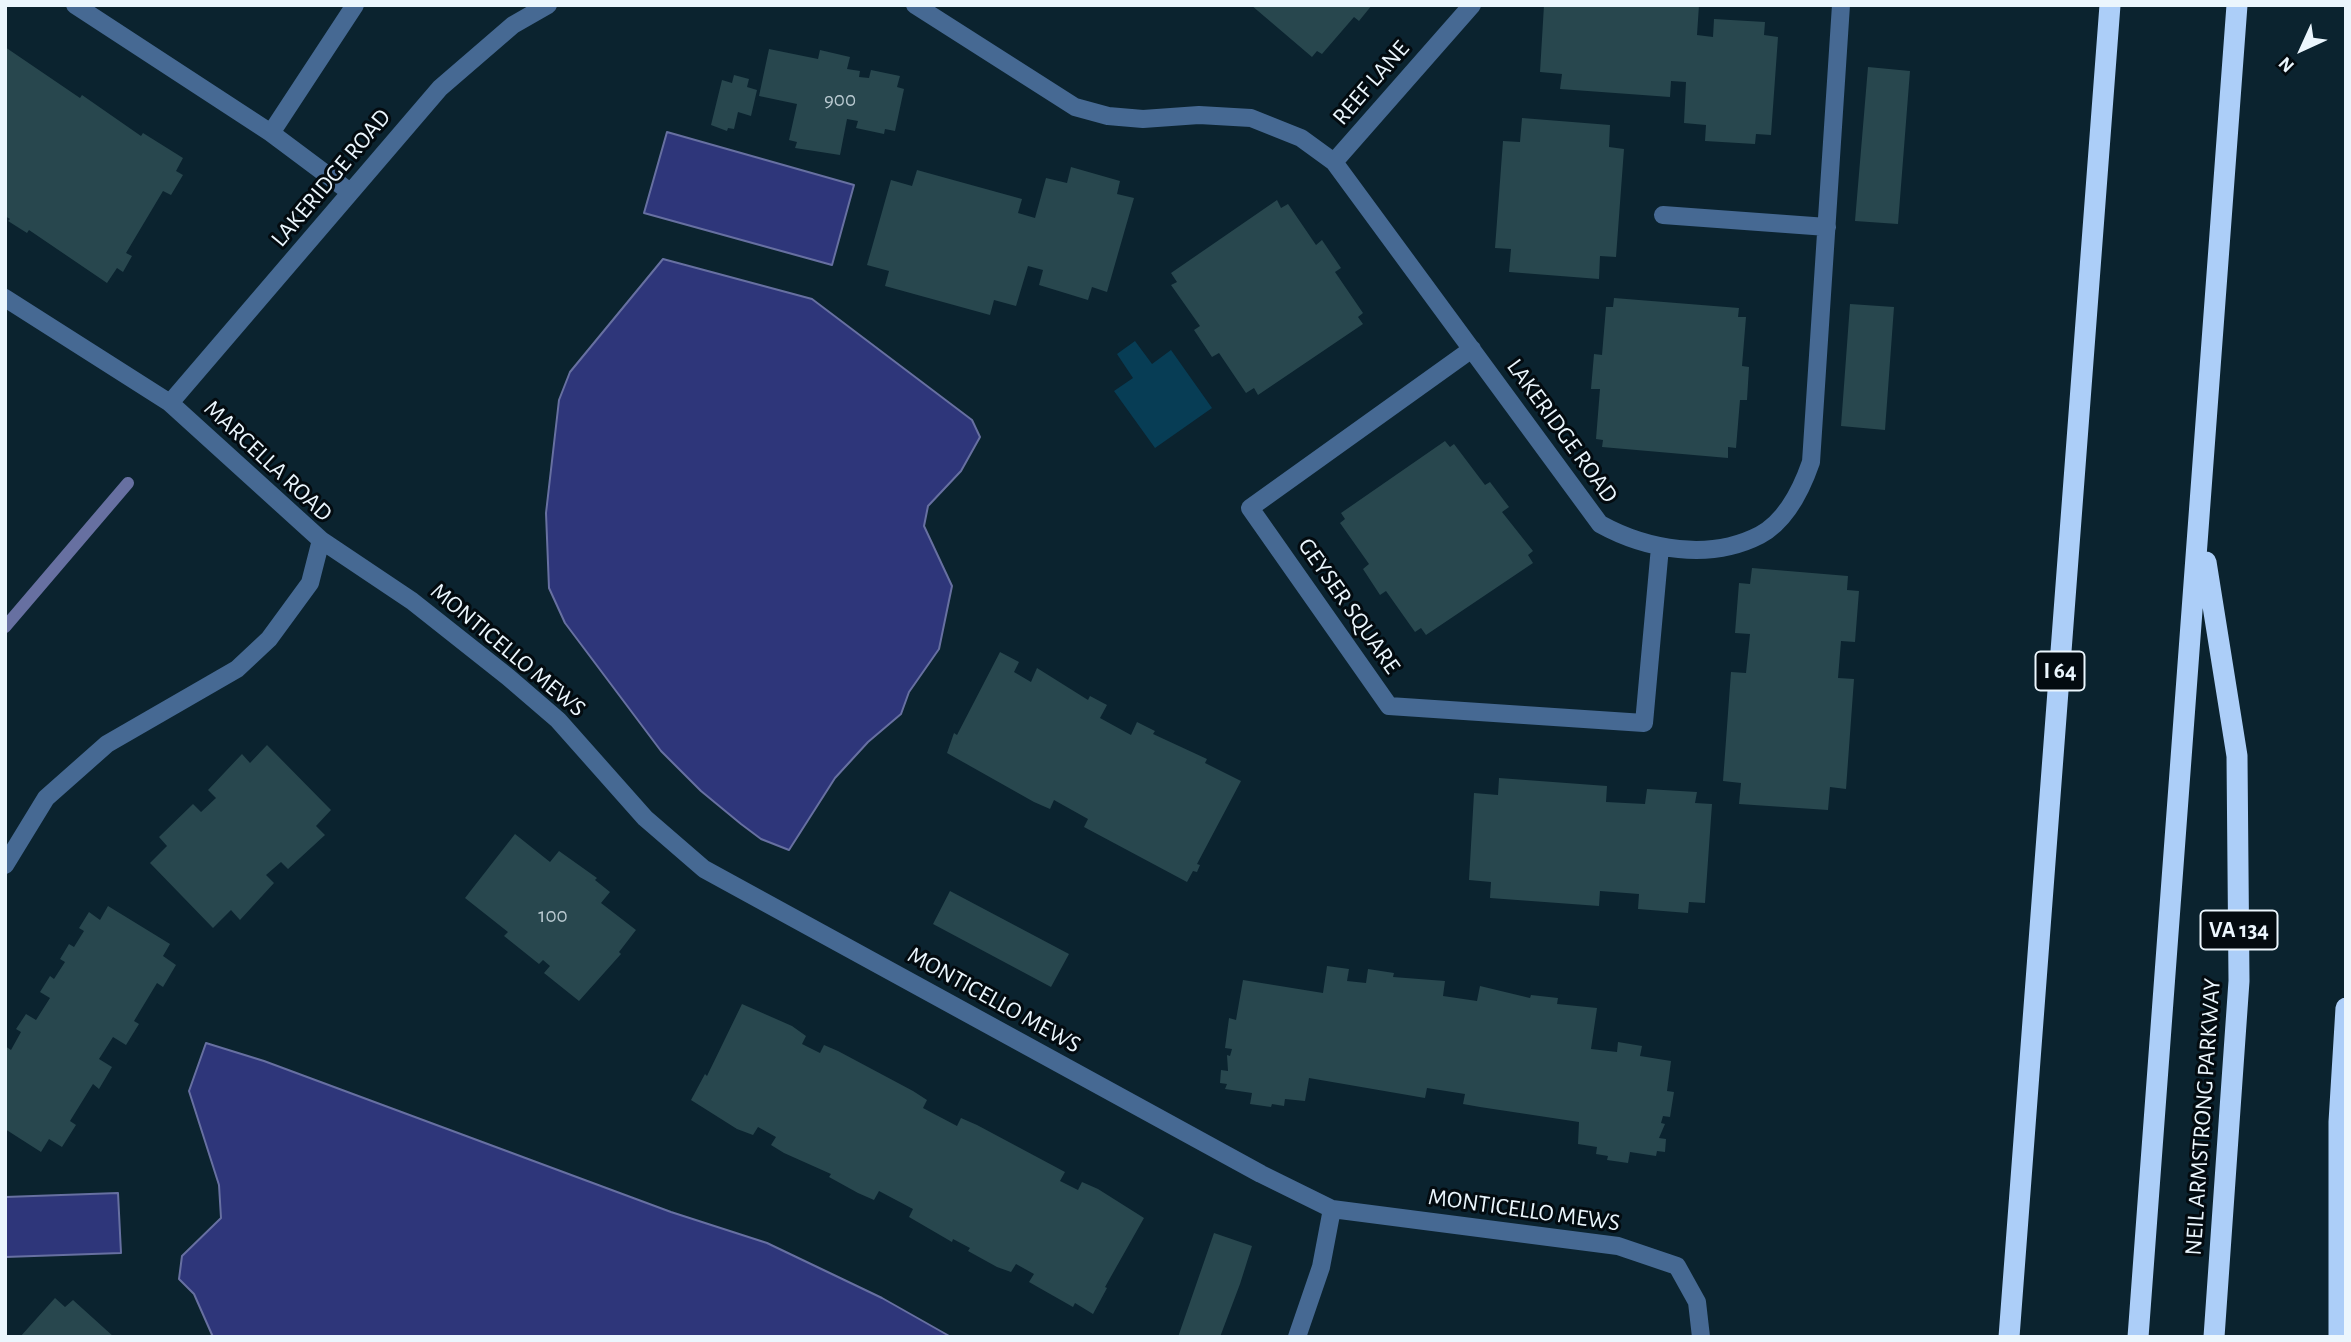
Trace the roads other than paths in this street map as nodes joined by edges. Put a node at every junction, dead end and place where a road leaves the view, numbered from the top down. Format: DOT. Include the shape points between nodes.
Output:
graph roads {
  1 [pos="75,5"];
  2 [pos="355,5"];
  3 [pos="548,5"];
  4 [pos="915,5"];
  5 [pos="1472,5"];
  6 [pos="1841,5"];
  7 [pos="2110,5"];
  8 [pos="2237,5"];
  9 [pos="271,133"];
  10 [pos="1334,162"];
  11 [pos="350,192"];
  12 [pos="1663,215"];
  13 [pos="1827,227"];
  14 [pos="5,298"];
  15 [pos="1472,349"];
  16 [pos="170,403"];
  17 [pos="2200,525"];
  18 [pos="321,540"];
  19 [pos="1660,547"];
  20 [pos="5,864"];
  21 [pos="2346,1008"];
  22 [pos="1332,1209"];
  23 [pos="1297,1337"];
  24 [pos="1701,1337"];
  25 [pos="2009,1337"];
  26 [pos="2138,1337"];
  27 [pos="2214,1337"];
  28 [pos="2339,1337"];
  1 -- 9 [label="street"];
  2 -- 9 [label="street"];
  3 -- 11 [label="street, LAKERIDGE ROAD" via="513,25 440,88"];
  4 -- 10 [label="street, LAKERIDGE ROAD" via="1075,107 1143,119 1251,118 1301,138"];
  5 -- 10 [label="street, REEF LANE"];
  6 -- 13 [label="street, LAKERIDGE ROAD"];
  7 -- 25 [label="highway, I 64"];
  8 -- 17 [label="highway"];
  9 -- 11 [label="street"];
  10 -- 15 [label="street, LAKERIDGE ROAD"];
  11 -- 16 [label="street, LAKERIDGE ROAD"];
  12 -- 13 [label="street"];
  13 -- 19 [label="street, LAKERIDGE ROAD" via="1811,462 1803,486 1761,534 1721,549"];
  14 -- 16 [label="street, MARCELLA ROAD"];
  15 -- 19 [label="street, LAKERIDGE ROAD" via="1600,524 1627,539"];
  15 -- 19 [label="street, GEYSER SQUARE" via="1250,508 1389,706 1644,723"];
  16 -- 18 [label="street, MARCELLA ROAD"];
  17 -- 26 [label="highway"];
  17 -- 27 [label="highway, NEIL ARMSTRONG PARKWAY / VA 134" via="2237,756 2239,981"];
  18 -- 20 [label="street, MARCELLA ROAD" via="310,583 269,639 237,669 107,744 46,798"];
  18 -- 22 [label="street, MONTICELLO MEWS" via="412,601 508,677 558,720 645,818 704,869"];
  21 -- 28 [label="highway" via="2339,1122"];
  22 -- 23 [label="street" via="1321,1267"];
  22 -- 24 [label="street, MONTICELLO MEWS" via="1618,1246 1677,1266 1697,1302"];
}
